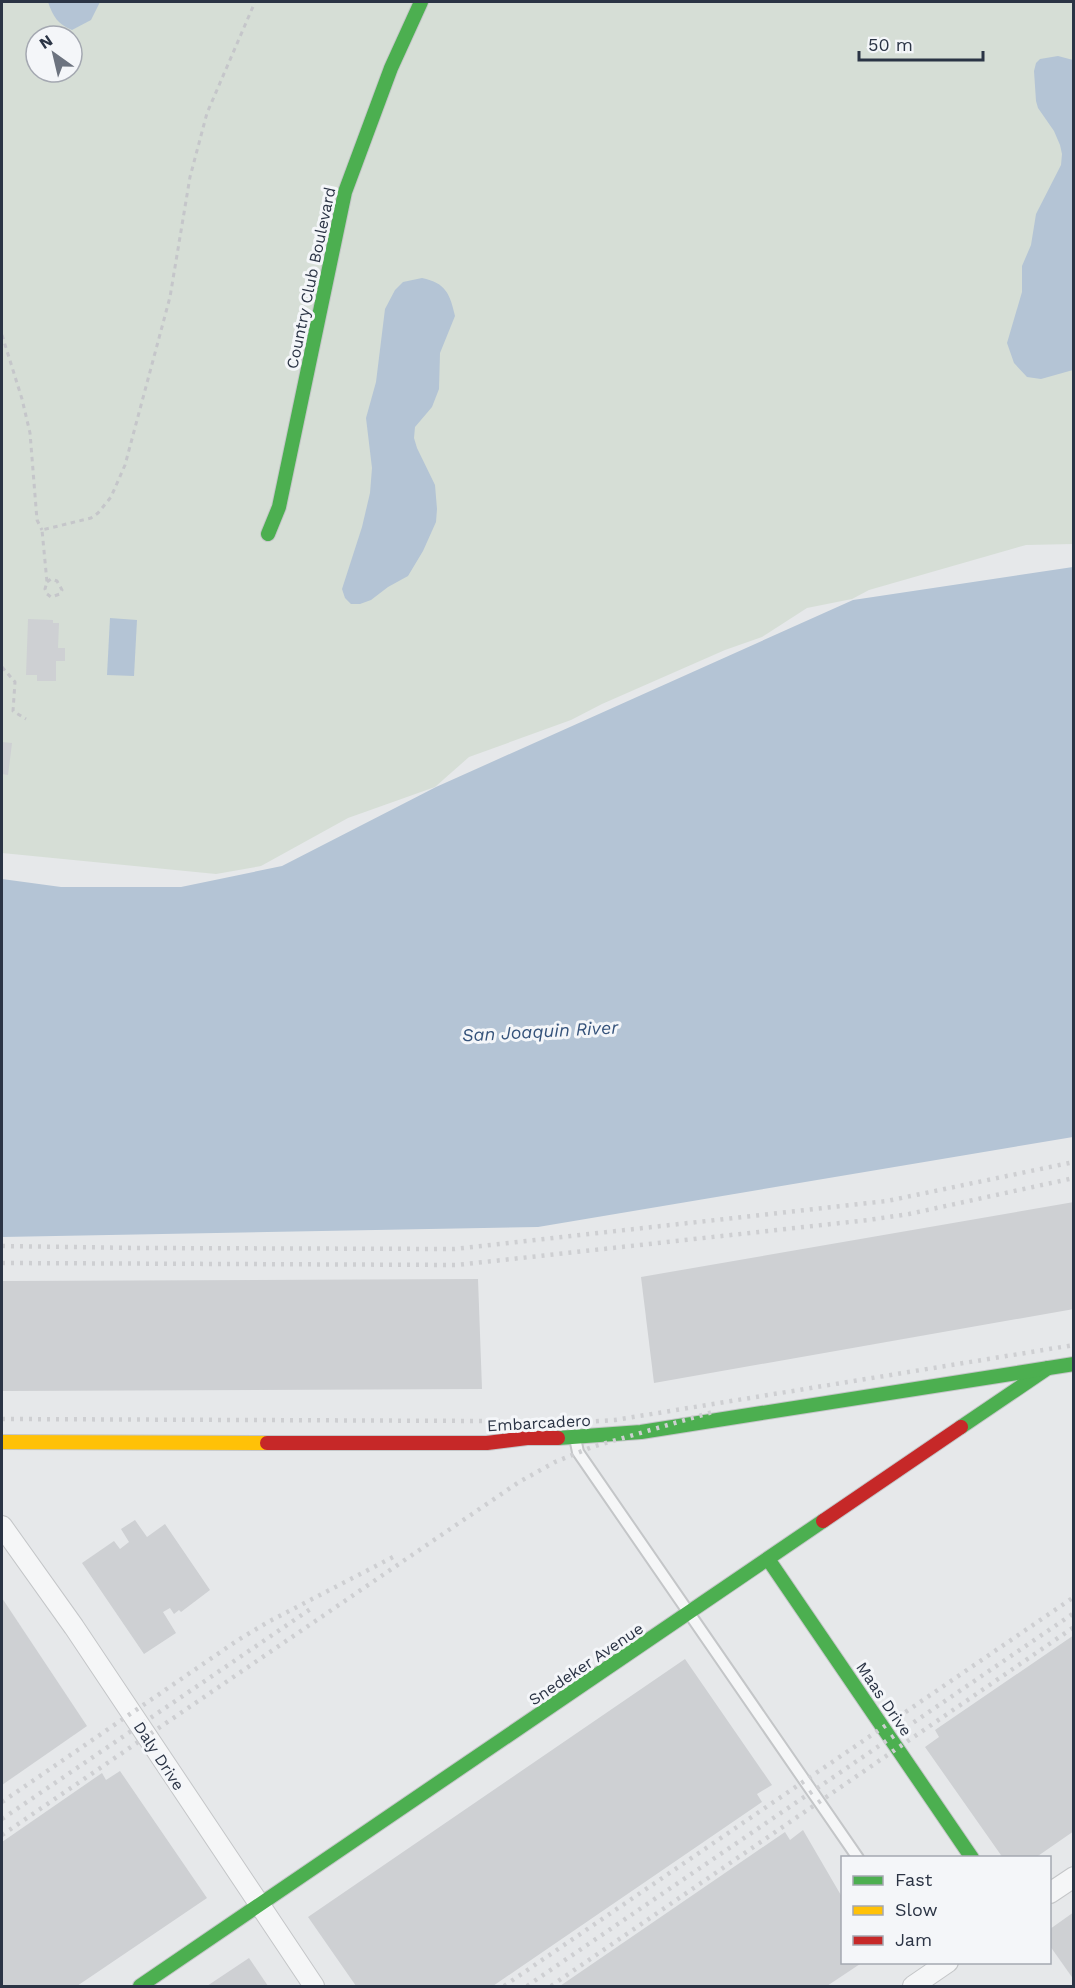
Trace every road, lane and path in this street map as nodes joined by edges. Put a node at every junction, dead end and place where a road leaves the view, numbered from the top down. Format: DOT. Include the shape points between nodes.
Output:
graph roads {
  1 [pos="255,2"];
  2 [pos="421,2"];
  3 [pos="2,335"];
  4 [pos="42,530"];
  5 [pos="268,534"];
  6 [pos="47,582"];
  7 [pos="2,667"];
  8 [pos="26,719"];
  9 [pos="1074,1364"];
  10 [pos="1048,1368"];
  11 [pos="575,1437"];
  12 [pos="2,1442"];
  13 [pos="2,1526"];
  14 [pos="9,1550"];
  15 [pos="768,1559"];
  16 [pos="690,1613"];
  17 [pos="857,1856"];
  18 [pos="971,1856"];
  19 [pos="1074,1877"];
  20 [pos="1051,1892"];
  21 [pos="259,1907"];
  22 [pos="938,1965"];
  23 [pos="141,1986"];
  24 [pos="314,1986"];
  25 [pos="913,1986"];
  1 -- 4 [label="path" via="207,113 190,177 170,297 125,465 111,497 98,513"];
  2 -- 5 [label="street, Country Club Boulevard" via="391,68 345,192 279,507"];
  3 -- 4 [label="path" via="30,433 37,520"];
  4 -- 6 [label="path"];
  6 -- 6 [label="path" via="47,594 60,594 57,581"];
  7 -- 8 [label="path" via="15,682 13,711"];
  9 -- 10 [label="street, Embarcadero"];
  10 -- 11 [label="street, Embarcadero" via="689,1426"];
  10 -- 15 [label="street, Snedeker Avenue"];
  11 -- 12 [label="street, Embarcadero" via="487,1443"];
  11 -- 16 [label="lane" via="578,1452"];
  13 -- 14 [label="street, Daly Drive"];
  14 -- 21 [label="street, Daly Drive" via="86,1646"];
  15 -- 16 [label="street, Snedeker Avenue"];
  15 -- 18 [label="street, Maas Drive"];
  16 -- 17 [label="lane"];
  16 -- 21 [label="street, Snedeker Avenue"];
  19 -- 20 [label="street"];
  21 -- 23 [label="street, Snedeker Avenue"];
  21 -- 24 [label="street, Daly Drive"];
  22 -- 25 [label="street"];
}
